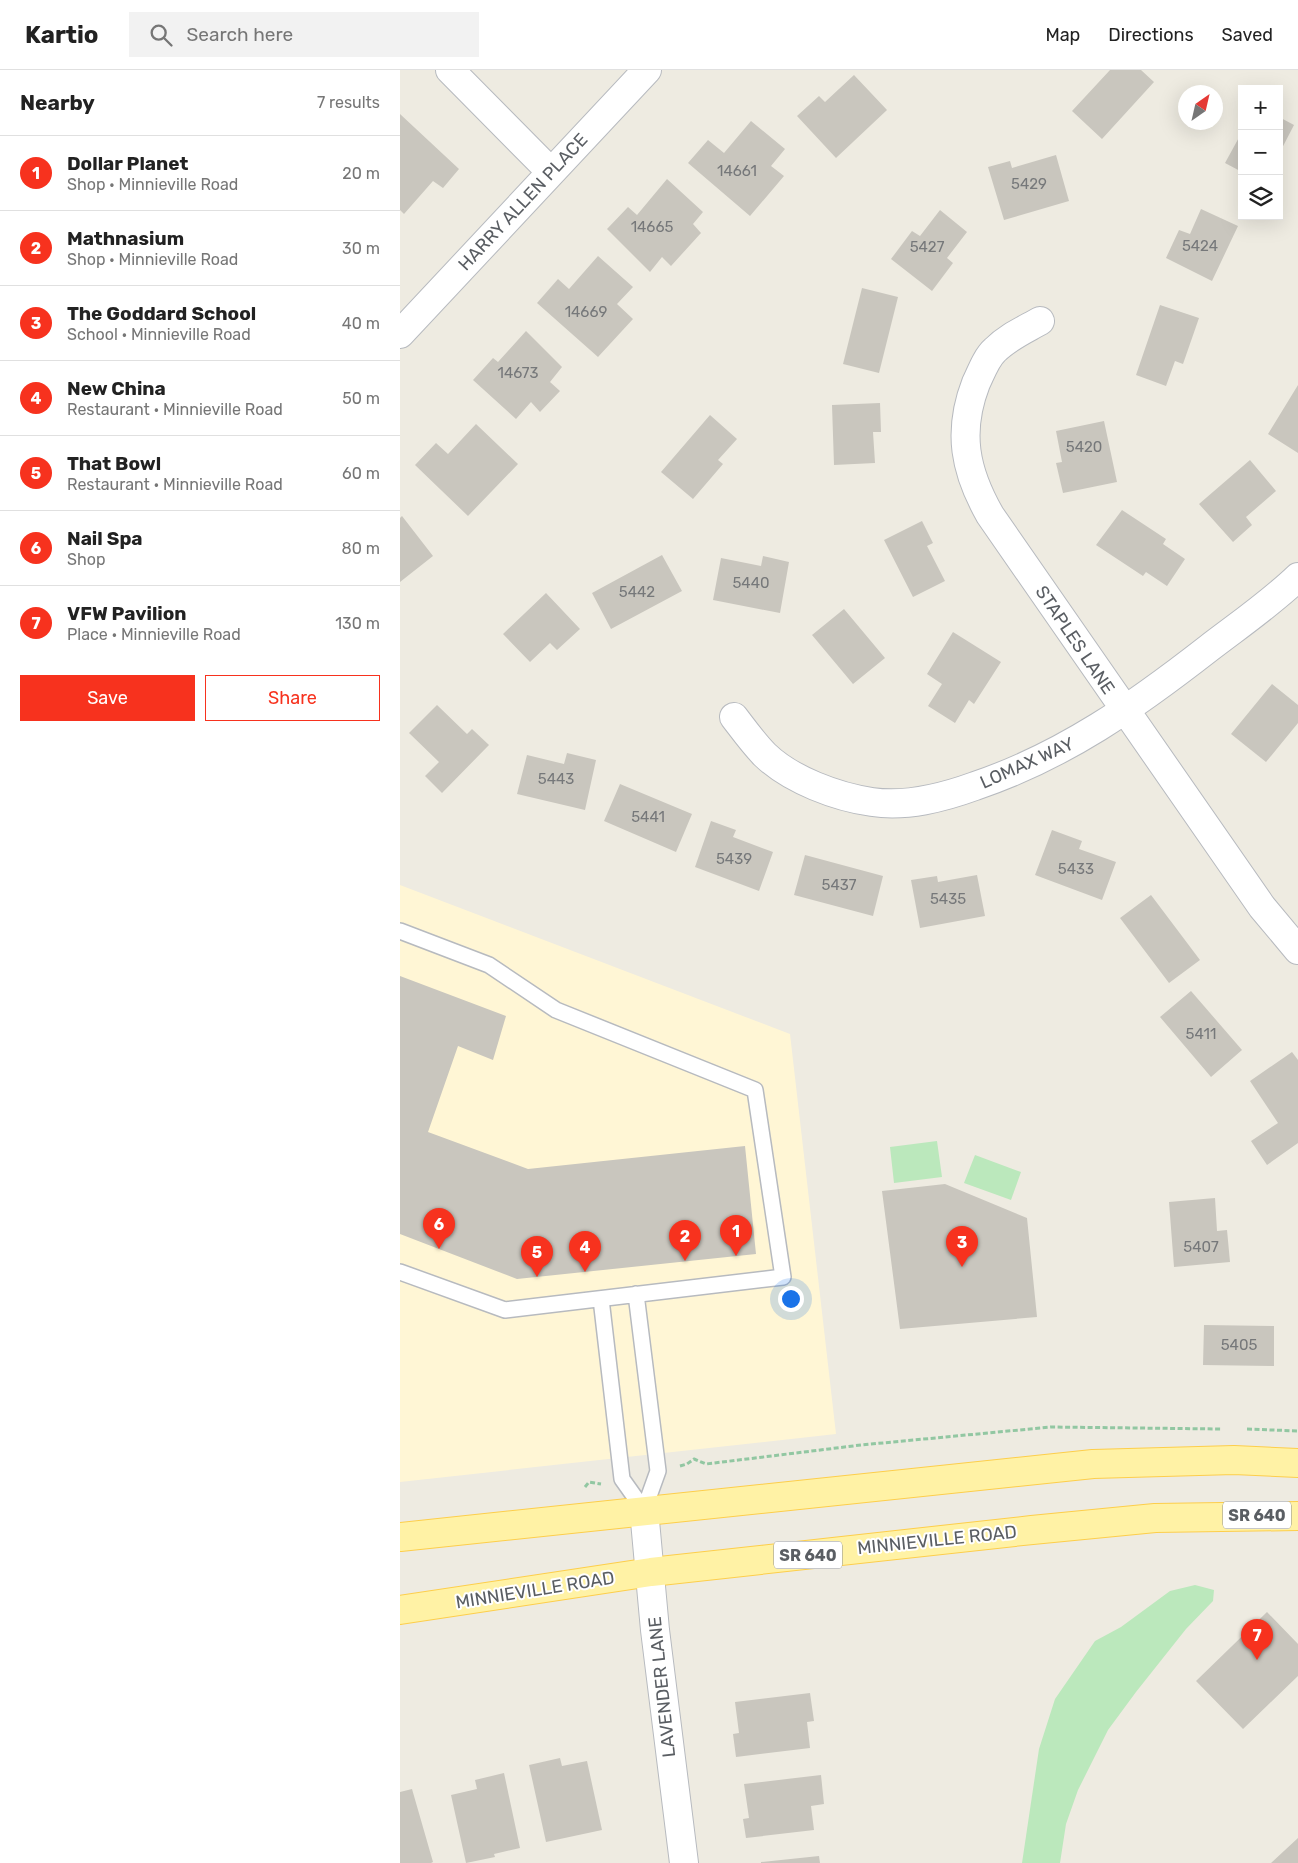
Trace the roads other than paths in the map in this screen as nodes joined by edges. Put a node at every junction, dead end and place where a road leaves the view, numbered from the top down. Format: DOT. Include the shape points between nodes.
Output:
graph roads {
  1 [pos="450,70"];
  2 [pos="647,70"];
  3 [pos="551,172"];
  4 [pos="1040,322"];
  5 [pos="400,334"];
  6 [pos="1298,577"];
  7 [pos="1124,710"];
  8 [pos="734,717"];
  9 [pos="400,931"];
  10 [pos="1298,950"];
  11 [pos="400,1272"];
  12 [pos="636,1294"];
  13 [pos="601,1299"];
  14 [pos="1298,1462"];
  15 [pos="644,1510"];
  16 [pos="1298,1516"];
  17 [pos="400,1536"];
  18 [pos="651,1572"];
  19 [pos="400,1610"];
  20 [pos="684,1863"];
  1 -- 3 [label="street"];
  2 -- 3 [label="street, HARRY ALLEN PLACE"];
  3 -- 5 [label="street, HARRY ALLEN PLACE"];
  4 -- 7 [label="street, STAPLES LANE" via="1012,336 993,352 981,373 968,410 964,436 968,466 975,489 990,515"];
  6 -- 7 [label="street, LOMAX WAY"];
  7 -- 8 [label="street, LOMAX WAY" via="1075,742 1011,774 945,796 909,803 872,802 836,794 803,781 766,756"];
  7 -- 10 [label="street, STAPLES LANE" via="1262,907"];
  9 -- 12 [label="lane" via="488,965 556,1010 755,1090 783,1278"];
  11 -- 13 [label="lane" via="505,1310"];
  12 -- 13 [label="lane"];
  12 -- 15 [label="lane" via="658,1471"];
  13 -- 15 [label="lane" via="622,1479"];
  14 -- 15 [label="main road" via="1234,1460 1093,1464"];
  15 -- 17 [label="main road"];
  15 -- 18 [label="street, LAVENDER LANE"];
  16 -- 18 [label="main road, MINNIEVILLE ROAD / SR 640" via="1155,1518"];
  18 -- 19 [label="main road, MINNIEVILLE ROAD / SR 640"];
  18 -- 20 [label="street, LAVENDER LANE" via="657,1654"];
}
